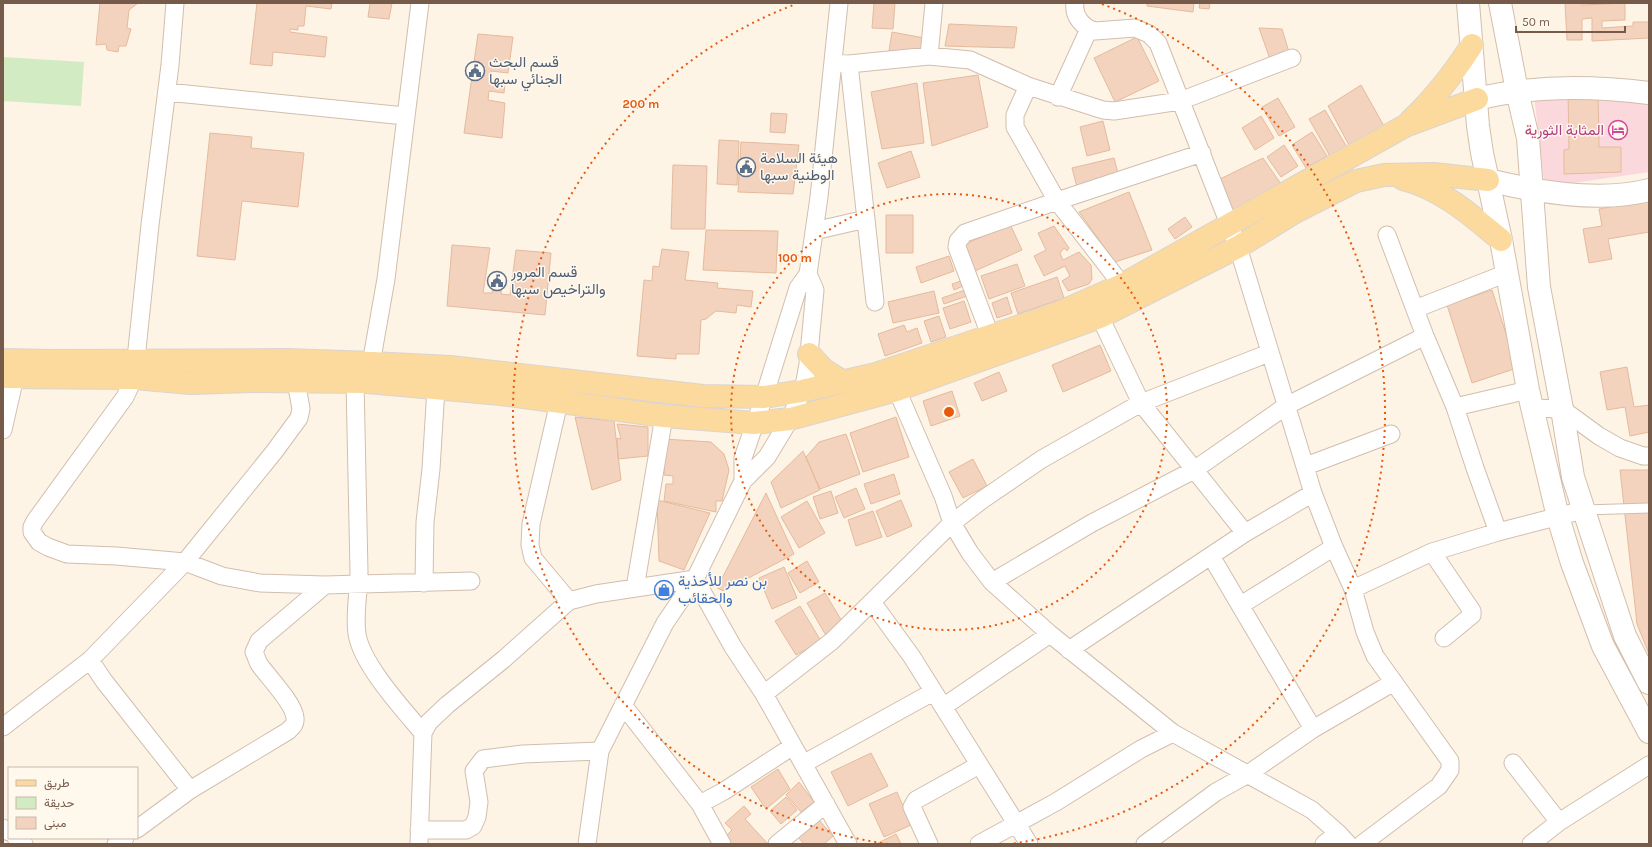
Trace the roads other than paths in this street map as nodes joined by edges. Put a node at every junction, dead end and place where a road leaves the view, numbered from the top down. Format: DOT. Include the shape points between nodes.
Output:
graph roads {
  1 [pos="175,3"];
  2 [pos="420,3"];
  3 [pos="839,3"];
  4 [pos="934,3"];
  5 [pos="1075,3"];
  6 [pos="1468,3"];
  7 [pos="1500,3"];
  8 [pos="1089,29"];
  9 [pos="1472,46"];
  10 [pos="929,56"];
  11 [pos="1292,58"];
  12 [pos="841,63"];
  13 [pos="1028,86"];
  14 [pos="1516,91"];
  15 [pos="167,92"];
  16 [pos="1649,93"];
  17 [pos="1058,97"];
  18 [pos="1477,99"];
  19 [pos="1180,101"];
  20 [pos="405,116"];
  21 [pos="1405,126"];
  22 [pos="1202,153"];
  23 [pos="1384,175"];
  24 [pos="1488,180"];
  25 [pos="1531,190"];
  26 [pos="1649,190"];
  27 [pos="1057,201"];
  28 [pos="866,219"];
  29 [pos="1229,224"];
  30 [pos="814,231"];
  31 [pos="1387,235"];
  32 [pos="1501,240"];
  33 [pos="1238,248"];
  34 [pos="1507,273"];
  35 [pos="808,274"];
  36 [pos="1122,285"];
  37 [pos="875,302"];
  38 [pos="1415,309"];
  39 [pos="1100,317"];
  40 [pos="990,335"];
  41 [pos="1425,336"];
  42 [pos="1269,353"];
  43 [pos="809,354"];
  44 [pos="3,360"];
  45 [pos="135,369"];
  46 [pos="365,375"];
  47 [pos="9,377"];
  48 [pos="296,382"];
  49 [pos="843,382"];
  50 [pos="436,388"];
  51 [pos="897,390"];
  52 [pos="802,391"];
  53 [pos="764,397"];
  54 [pos="1530,399"];
  55 [pos="559,402"];
  56 [pos="1141,403"];
  57 [pos="1286,406"];
  58 [pos="1456,407"];
  59 [pos="1562,409"];
  60 [pos="664,416"];
  61 [pos="790,419"];
  62 [pos="754,423"];
  63 [pos="3,430"];
  64 [pos="1391,434"];
  65 [pos="1649,456"];
  66 [pos="1306,466"];
  67 [pos="1194,470"];
  68 [pos="743,481"];
  69 [pos="1313,493"];
  70 [pos="1649,508"];
  71 [pos="1583,510"];
  72 [pos="1558,516"];
  73 [pos="952,523"];
  74 [pos="1498,532"];
  75 [pos="1245,533"];
  76 [pos="1334,547"];
  77 [pos="1432,552"];
  78 [pos="1211,556"];
  79 [pos="185,562"];
  80 [pos="695,579"];
  81 [pos="471,581"];
  82 [pos="992,582"];
  83 [pos="424,583"];
  84 [pos="359,584"];
  85 [pos="325,585"];
  86 [pos="635,588"];
  87 [pos="1353,589"];
  88 [pos="569,601"];
  89 [pos="872,602"];
  90 [pos="1241,605"];
  91 [pos="1050,634"];
  92 [pos="1444,638"];
  93 [pos="1068,650"];
  94 [pos="90,660"];
  95 [pos="1394,682"];
  96 [pos="1649,683"];
  97 [pos="933,692"];
  98 [pos="764,694"];
  99 [pos="623,705"];
  100 [pos="943,707"];
  101 [pos="3,727"];
  102 [pos="1314,729"];
  103 [pos="1649,732"];
  104 [pos="423,733"];
  105 [pos="1173,733"];
  106 [pos="793,746"];
  107 [pos="600,751"];
  108 [pos="1513,763"];
  109 [pos="803,764"];
  110 [pos="979,765"];
  111 [pos="1649,765"];
  112 [pos="1248,774"];
  113 [pos="190,790"];
  114 [pos="700,804"];
  115 [pos="826,804"];
  116 [pos="1559,822"];
  117 [pos="1015,823"];
  118 [pos="138,828"];
  119 [pos="419,837"];
  120 [pos="1343,838"];
  121 [pos="587,844"];
  122 [pos="722,844"];
  123 [pos="777,844"];
  124 [pos="848,844"];
  125 [pos="929,844"];
  126 [pos="979,844"];
  127 [pos="1029,844"];
  128 [pos="1146,844"];
  129 [pos="1324,844"];
  130 [pos="1362,844"];
  131 [pos="1531,844"];
  1 -- 15 [label="street"];
  2 -- 20 [label="street"];
  3 -- 12 [label="street"];
  4 -- 10 [label="street"];
  5 -- 8 [label="street" via="1077,16"];
  6 -- 9 [label="main road"];
  7 -- 14 [label="main road"];
  8 -- 17 [label="street"];
  8 -- 19 [label="street" via="1095,31 1135,28 1149,34 1158,43"];
  9 -- 18 [label="main road"];
  9 -- 21 [label="main road" via="1437,94"];
  10 -- 12 [label="street"];
  10 -- 13 [label="street" via="970,60"];
  11 -- 19 [label="street"];
  12 -- 28 [label="street"];
  12 -- 30 [label="street"];
  13 -- 17 [label="street"];
  13 -- 27 [label="street" via="1015,116 1015,127"];
  14 -- 16 [label="main road" via="1544,88"];
  14 -- 18 [label="main road"];
  14 -- 25 [label="main road" via="1528,138"];
  15 -- 20 [label="street"];
  15 -- 45 [label="street"];
  17 -- 19 [label="street" via="1114,111"];
  18 -- 21 [label="main road"];
  18 -- 24 [label="main road" via="1479,133"];
  19 -- 22 [label="street"];
  20 -- 46 [label="street" via="386,279"];
  21 -- 29 [label="main road"];
  22 -- 27 [label="street"];
  22 -- 29 [label="street"];
  23 -- 24 [label="main road" via="1434,174"];
  23 -- 32 [label="main road" via="1408,180 1437,192"];
  23 -- 33 [label="main road" via="1356,181 1335,191 1295,212"];
  24 -- 25 [label="main road"];
  24 -- 32 [label="main road"];
  25 -- 26 [label="main road" via="1598,196"];
  25 -- 59 [label="main road" via="1539,287"];
  27 -- 36 [label="street"];
  27 -- 40 [label="street" via="965,233 958,241 957,248"];
  28 -- 30 [label="street"];
  28 -- 37 [label="street"];
  29 -- 33 [label="street"];
  29 -- 36 [label="main road"];
  30 -- 35 [label="street"];
  31 -- 38 [label="street"];
  32 -- 34 [label="main road"];
  33 -- 39 [label="main road"];
  33 -- 42 [label="street"];
  34 -- 38 [label="street"];
  34 -- 54 [label="main road"];
  35 -- 43 [label="street" via="816,290"];
  35 -- 53 [label="street" via="798,288"];
  36 -- 40 [label="main road" via="1056,314"];
  38 -- 41 [label="street"];
  39 -- 51 [label="main road"];
  39 -- 56 [label="street"];
  40 -- 49 [label="main road" via="876,374"];
  41 -- 57 [label="street"];
  41 -- 58 [label="street"];
  42 -- 56 [label="street"];
  42 -- 57 [label="street"];
  43 -- 49 [label="main road" via="824,370"];
  43 -- 52 [label="street"];
  44 -- 45 [label="main road" via="52,361"];
  45 -- 46 [label="main road" via="279,360"];
  45 -- 47 [label="main road"];
  45 -- 48 [label="main road" via="191,383"];
  45 -- 79 [label="street" via="125,397 35,521 32,532 39,542 67,554"];
  46 -- 48 [label="main road"];
  46 -- 50 [label="main road"];
  46 -- 53 [label="main road" via="450,367 703,396"];
  46 -- 84 [label="street"];
  47 -- 63 [label="street"];
  48 -- 79 [label="street" via="301,409 299,418"];
  49 -- 52 [label="main road"];
  50 -- 55 [label="main road"];
  50 -- 83 [label="street" via="425,522"];
  51 -- 61 [label="main road"];
  51 -- 73 [label="street" via="943,496"];
  52 -- 53 [label="main road"];
  52 -- 61 [label="street"];
  53 -- 62 [label="street"];
  54 -- 58 [label="street"];
  54 -- 59 [label="street"];
  54 -- 72 [label="main road"];
  55 -- 60 [label="main road"];
  55 -- 88 [label="street" via="532,524 530,544 533,558"];
  56 -- 67 [label="street"];
  56 -- 73 [label="street" via="1042,459"];
  57 -- 66 [label="street"];
  57 -- 67 [label="street"];
  58 -- 74 [label="street"];
  59 -- 65 [label="street" via="1620,448"];
  59 -- 71 [label="main road" via="1573,477"];
  60 -- 62 [label="main road"];
  60 -- 86 [label="street"];
  61 -- 62 [label="main road"];
  61 -- 68 [label="street" via="767,457"];
  62 -- 68 [label="street" via="743,458"];
  64 -- 66 [label="street"];
  66 -- 69 [label="street"];
  67 -- 75 [label="street"];
  67 -- 82 [label="street" via="1092,523"];
  68 -- 80 [label="street"];
  69 -- 75 [label="street"];
  69 -- 76 [label="street"];
  70 -- 71 [label="lane"];
  71 -- 72 [label="street"];
  71 -- 96 [label="main road" via="1624,636"];
  72 -- 74 [label="street"];
  72 -- 103 [label="main road" via="1572,563 1603,646"];
  73 -- 82 [label="street"];
  73 -- 89 [label="street"];
  74 -- 77 [label="street"];
  75 -- 78 [label="street"];
  76 -- 87 [label="street"];
  76 -- 90 [label="street"];
  77 -- 87 [label="street"];
  77 -- 92 [label="street" via="1472,611 1472,615"];
  78 -- 90 [label="street"];
  78 -- 93 [label="street"];
  79 -- 85 [label="street" via="238,580"];
  79 -- 94 [label="street"];
  80 -- 86 [label="street"];
  80 -- 98 [label="street"];
  80 -- 99 [label="street" via="665,623"];
  81 -- 83 [label="street"];
  82 -- 91 [label="street"];
  83 -- 84 [label="street"];
  84 -- 85 [label="street"];
  84 -- 104 [label="street" via="357,634 363,650 381,681"];
  85 -- 113 [label="street" via="259,641 254,652 258,663 294,712 293,727"];
  86 -- 88 [label="street"];
  87 -- 95 [label="street" via="1365,632 1375,656"];
  88 -- 104 [label="street" via="447,705 429,722"];
  89 -- 97 [label="street" via="912,657"];
  89 -- 98 [label="street" via="832,641"];
  90 -- 102 [label="street"];
  91 -- 93 [label="street"];
  91 -- 100 [label="street"];
  93 -- 105 [label="street"];
  94 -- 101 [label="street"];
  94 -- 113 [label="street"];
  95 -- 102 [label="street"];
  95 -- 130 [label="street" via="1445,752 1450,761 1450,770 1439,786"];
  97 -- 100 [label="street"];
  97 -- 109 [label="street"];
  98 -- 106 [label="street"];
  99 -- 107 [label="street"];
  99 -- 114 [label="street"];
  100 -- 110 [label="street"];
  102 -- 112 [label="street"];
  104 -- 119 [label="street"];
  105 -- 112 [label="street"];
  105 -- 117 [label="street" via="1141,749 1056,802"];
  106 -- 109 [label="street"];
  106 -- 114 [label="street" via="724,792"];
  107 -- 119 [label="street" via="483,759 474,771 479,802 477,817 472,826 466,830"];
  107 -- 121 [label="street"];
  108 -- 116 [label="street"];
  109 -- 115 [label="street"];
  110 -- 117 [label="street"];
  110 -- 125 [label="street" via="916,800 912,807"];
  111 -- 116 [label="street"];
  112 -- 120 [label="street" via="1312,810"];
  112 -- 128 [label="street" via="1216,792"];
  113 -- 118 [label="street"];
  114 -- 122 [label="street"];
  115 -- 123 [label="street"];
  115 -- 124 [label="street"];
  116 -- 131 [label="street"];
  117 -- 126 [label="street"];
  117 -- 127 [label="street"];
  120 -- 129 [label="street"];
}
